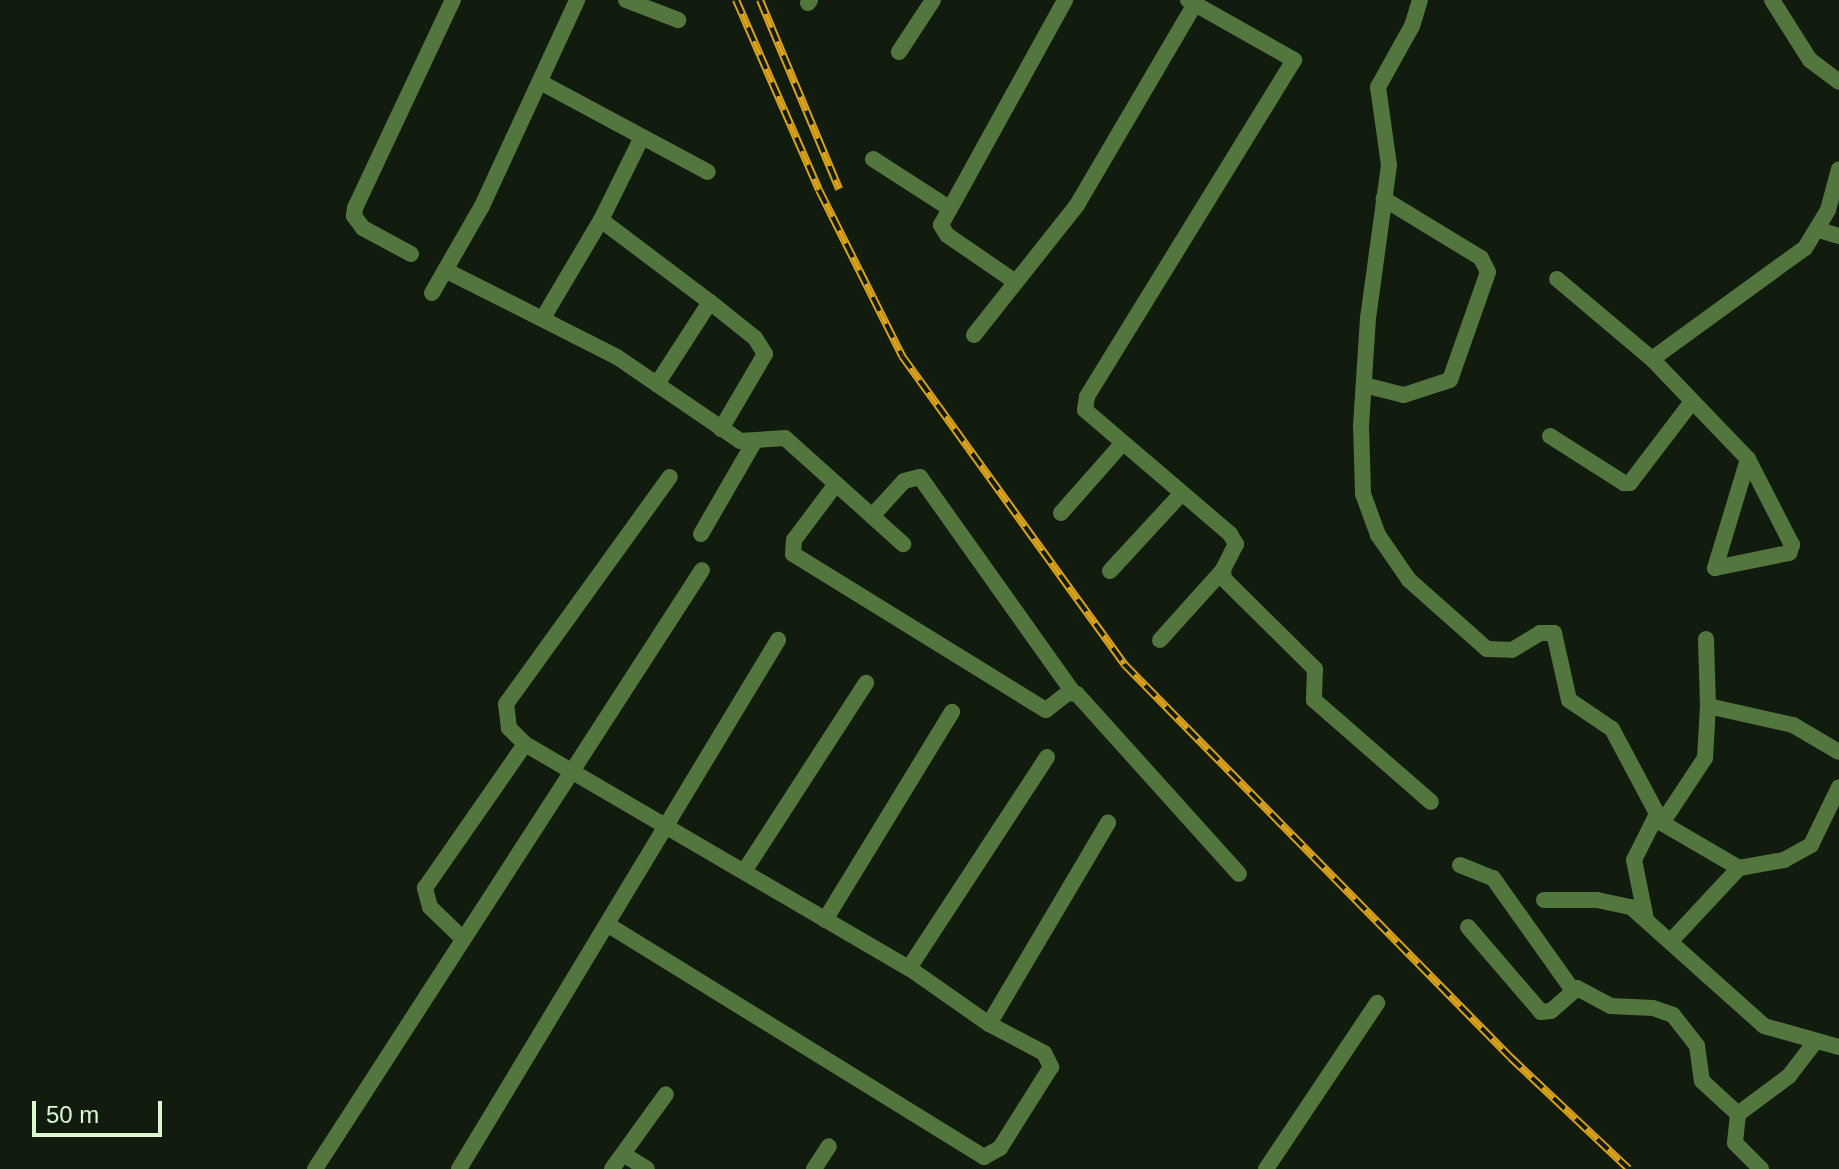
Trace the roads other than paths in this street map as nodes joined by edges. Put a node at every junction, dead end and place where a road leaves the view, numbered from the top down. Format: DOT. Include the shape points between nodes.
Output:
graph roads {
  1 [pos="453,0"];
  2 [pos="577,0"];
  3 [pos="626,0"];
  4 [pos="933,0"];
  5 [pos="1065,0"];
  6 [pos="1420,0"];
  7 [pos="1772,0"];
  8 [pos="1191,2"];
  9 [pos="678,20"];
  10 [pos="899,52"];
  11 [pos="1839,82"];
  12 [pos="542,83"];
  13 [pos="641,139"];
  14 [pos="873,159"];
  15 [pos="1839,169"];
  16 [pos="708,172"];
  17 [pos="1384,199"];
  18 [pos="949,208"];
  19 [pos="601,220"];
  20 [pos="1819,230"];
  21 [pos="1839,236"];
  22 [pos="411,254"];
  23 [pos="445,270"];
  24 [pos="1557,279"];
  25 [pos="1014,281"];
  26 [pos="432,293"];
  27 [pos="710,302"];
  28 [pos="543,318"];
  29 [pos="974,335"];
  30 [pos="1652,359"];
  31 [pos="657,384"];
  32 [pos="1364,385"];
  33 [pos="1691,403"];
  34 [pos="721,429"];
  35 [pos="1550,436"];
  36 [pos="753,444"];
  37 [pos="1121,445"];
  38 [pos="1748,459"];
  39 [pos="670,477"];
  40 [pos="836,484"];
  41 [pos="1181,494"];
  42 [pos="1061,513"];
  43 [pos="872,516"];
  44 [pos="701,534"];
  45 [pos="903,544"];
  46 [pos="702,570"];
  47 [pos="1223,570"];
  48 [pos="1110,571"];
  49 [pos="1706,639"];
  50 [pos="778,640"];
  51 [pos="1160,640"];
  52 [pos="866,683"];
  53 [pos="1073,692"];
  54 [pos="1708,706"];
  55 [pos="952,712"];
  56 [pos="525,744"];
  57 [pos="1839,752"];
  58 [pos="1047,757"];
  59 [pos="569,773"];
  60 [pos="1839,787"];
  61 [pos="1431,802"];
  62 [pos="1659,819"];
  63 [pos="1108,823"];
  64 [pos="662,826"];
  65 [pos="1460,865"];
  66 [pos="1739,868"];
  67 [pos="745,870"];
  68 [pos="1239,874"];
  69 [pos="1544,900"];
  70 [pos="1646,919"];
  71 [pos="825,920"];
  72 [pos="608,925"];
  73 [pos="1468,927"];
  74 [pos="463,939"];
  75 [pos="1671,941"];
  76 [pos="909,968"];
  77 [pos="1572,989"];
  78 [pos="1377,1003"];
  79 [pos="989,1024"];
  80 [pos="1815,1042"];
  81 [pos="1839,1047"];
  82 [pos="666,1094"];
  83 [pos="1738,1114"];
  84 [pos="829,1146"];
  85 [pos="623,1154"];
  86 [pos="315,1169"];
  87 [pos="459,1169"];
  88 [pos="612,1169"];
  89 [pos="647,1169"];
  90 [pos="814,1169"];
  91 [pos="1266,1169"];
  92 [pos="1761,1169"];
  1 -- 22 [label="street" via="355,208 363,228"];
  2 -- 12 [label="street"];
  3 -- 9 [label="street"];
  4 -- 10 [label="street"];
  5 -- 18 [label="street"];
  6 -- 17 [label="street" via="1412,26 1378,87 1390,148"];
  7 -- 11 [label="street" via="1810,60"];
  8 -- 25 [label="street" via="1085,192"];
  8 -- 37 [label="street" via="1294,60 1087,397 1089,416"];
  12 -- 13 [label="street"];
  12 -- 23 [label="street"];
  13 -- 16 [label="street"];
  13 -- 19 [label="street"];
  14 -- 18 [label="street"];
  15 -- 20 [label="street"];
  17 -- 32 [label="street"];
  17 -- 32 [label="street" via="1481,258 1488,272 1450,380 1404,395"];
  18 -- 25 [label="street" via="941,225 947,235"];
  19 -- 27 [label="street"];
  19 -- 28 [label="street"];
  20 -- 21 [label="street"];
  20 -- 30 [label="street" via="1790,261"];
  23 -- 26 [label="street"];
  23 -- 28 [label="street"];
  24 -- 30 [label="street"];
  25 -- 29 [label="street"];
  27 -- 31 [label="street"];
  27 -- 34 [label="street" via="755,338 765,354"];
  28 -- 31 [label="street"];
  30 -- 33 [label="street"];
  31 -- 34 [label="street"];
  32 -- 62 [label="street" via="1363,494 1393,559 1424,596 1487,649 1512,650 1540,633 1554,633 1569,700 1612,729"];
  33 -- 35 [label="street" via="1630,483"];
  33 -- 38 [label="street"];
  34 -- 36 [label="street"];
  36 -- 40 [label="street" via="776,435 785,438"];
  36 -- 44 [label="street"];
  37 -- 41 [label="street"];
  37 -- 42 [label="street"];
  38 -- 38 [label="street" via="1793,548 1715,568 1713,562"];
  39 -- 56 [label="street" via="510,695 509,728"];
  40 -- 43 [label="street"];
  40 -- 53 [label="street" via="794,540 793,554 1046,710"];
  41 -- 47 [label="street" via="1234,539 1234,551"];
  41 -- 48 [label="street"];
  43 -- 45 [label="street"];
  43 -- 53 [label="street" via="904,481 920,477"];
  46 -- 59 [label="street"];
  47 -- 51 [label="street"];
  47 -- 61 [label="street" via="1224,579 1315,669 1314,700"];
  49 -- 54 [label="street"];
  50 -- 64 [label="street"];
  52 -- 67 [label="street"];
  53 -- 68 [label="street"];
  54 -- 57 [label="street" via="1793,725"];
  54 -- 62 [label="street" via="1705,758"];
  55 -- 71 [label="street"];
  56 -- 59 [label="street"];
  56 -- 74 [label="street" via="425,888 430,907"];
  58 -- 76 [label="street"];
  59 -- 64 [label="street"];
  59 -- 74 [label="street"];
  60 -- 66 [label="street" via="1811,845 1784,860"];
  62 -- 66 [label="street"];
  62 -- 70 [label="street" via="1634,860"];
  63 -- 79 [label="street"];
  64 -- 67 [label="street"];
  64 -- 72 [label="street"];
  65 -- 77 [label="street" via="1493,878"];
  66 -- 75 [label="street"];
  67 -- 71 [label="street"];
  69 -- 70 [label="street" via="1615,902"];
  70 -- 75 [label="street"];
  71 -- 76 [label="street"];
  72 -- 79 [label="street" via="984,1157 1000,1148 1051,1067 1044,1053"];
  72 -- 87 [label="street"];
  73 -- 77 [label="street" via="1541,1012 1551,1011"];
  74 -- 86 [label="street"];
  75 -- 80 [label="street" via="1764,1026"];
  76 -- 79 [label="street"];
  77 -- 83 [label="street" via="1611,1006 1653,1008 1673,1015 1697,1046 1702,1081"];
  78 -- 91 [label="street"];
  80 -- 81 [label="street"];
  80 -- 83 [label="street" via="1789,1076"];
  82 -- 85 [label="street"];
  83 -- 92 [label="street" via="1735,1143"];
  84 -- 90 [label="street"];
  85 -- 88 [label="street"];
  85 -- 89 [label="street"];
}
